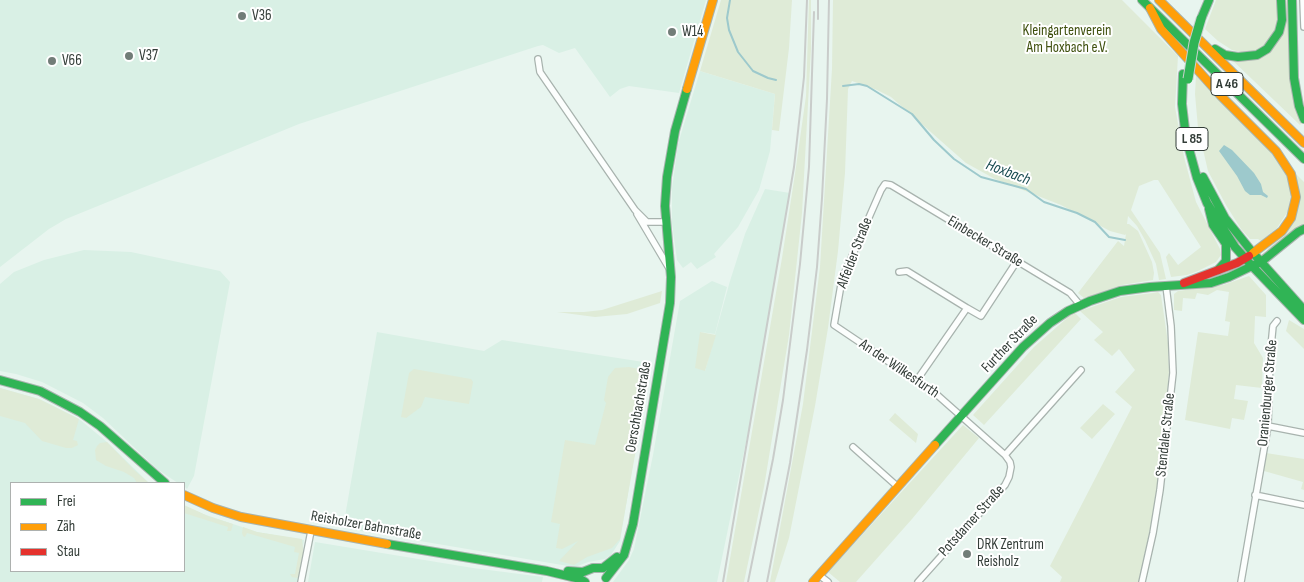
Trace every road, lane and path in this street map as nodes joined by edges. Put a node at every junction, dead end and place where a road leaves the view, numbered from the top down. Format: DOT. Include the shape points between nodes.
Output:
graph roads {
  1 [pos="713,0"];
  2 [pos="1142,0"];
  3 [pos="1158,0"];
  4 [pos="1202,0"];
  5 [pos="1209,0"];
  6 [pos="1281,0"];
  7 [pos="1292,0"];
  8 [pos="1303,0"];
  9 [pos="1150,8"];
  10 [pos="1199,17"];
  11 [pos="1304,27"];
  12 [pos="1203,43"];
  13 [pos="538,58"];
  14 [pos="1186,76"];
  15 [pos="1304,119"];
  16 [pos="1295,134"];
  17 [pos="1304,139"];
  18 [pos="1304,143"];
  19 [pos="1304,159"];
  20 [pos="885,184"];
  21 [pos="1207,204"];
  22 [pos="636,210"];
  23 [pos="666,222"];
  24 [pos="1304,229"];
  25 [pos="1017,261"];
  26 [pos="1251,262"];
  27 [pos="669,269"];
  28 [pos="1216,271"];
  29 [pos="899,272"];
  30 [pos="1179,284"];
  31 [pos="1166,286"];
  32 [pos="1080,305"];
  33 [pos="967,308"];
  34 [pos="1304,310"];
  35 [pos="1304,320"];
  36 [pos="1277,321"];
  37 [pos="834,325"];
  38 [pos="1081,370"];
  39 [pos="0,380"];
  40 [pos="917,380"];
  41 [pos="962,416"];
  42 [pos="1268,426"];
  43 [pos="1304,433"];
  44 [pos="853,447"];
  45 [pos="1005,455"];
  46 [pos="164,482"];
  47 [pos="898,487"];
  48 [pos="185,495"];
  49 [pos="1256,495"];
  50 [pos="1304,505"];
  51 [pos="311,531"];
  52 [pos="625,549"];
  53 [pos="594,569"];
  54 [pos="547,571"];
  55 [pos="819,575"];
  56 [pos="606,580"];
  57 [pos="302,582"];
  58 [pos="585,582"];
  59 [pos="813,582"];
  60 [pos="828,582"];
  61 [pos="918,582"];
  62 [pos="1142,582"];
  63 [pos="1241,582"];
  1 -- 23 [label="main road, Oerschbachstraße" via="674,131 666,177"];
  2 -- 9 [label="main road, A 46"];
  3 -- 12 [label="main road, A 46"];
  4 -- 10 [label="main road, L 85"];
  5 -- 10 [label="main road, L 85"];
  6 -- 12 [label="main road" via="1279,32 1267,49 1257,55 1232,57"];
  7 -- 15 [label="main road" via="1294,78"];
  8 -- 11 [label="street"];
  9 -- 19 [label="main road, A 46"];
  9 -- 26 [label="main road" via="1161,29 1276,150 1291,174 1296,197 1291,218"];
  10 -- 14 [label="main road, L 85, bridge"];
  12 -- 16 [label="main road, A 46"];
  13 -- 22 [label="street, Oerschbachstraße" via="540,72"];
  14 -- 21 [label="main road, L 85" via="1182,104 1186,138"];
  14 -- 26 [label="main road, L 85" via="1189,120 1204,181"];
  16 -- 17 [label="main road"];
  16 -- 18 [label="main road, A 46"];
  20 -- 25 [label="street, Einbecker Straße"];
  20 -- 37 [label="street, Alfelder Straße" via="842,279"];
  21 -- 26 [label="main road, L 85" via="1235,246"];
  21 -- 28 [label="main road" via="1227,251 1226,261"];
  22 -- 23 [label="street, Oerschbachstraße" via="647,222"];
  22 -- 27 [label="street, Oerschbachstraße"];
  23 -- 27 [label="main road, Oerschbachstraße"];
  24 -- 26 [label="main road"];
  25 -- 32 [label="street, Einbecker Straße" via="1070,292"];
  25 -- 33 [label="street" via="981,316"];
  26 -- 28 [label="main road, Further Straße"];
  26 -- 30 [label="main road, Further Straße" via="1229,277 1211,283"];
  26 -- 34 [label="main road, L 85"];
  26 -- 35 [label="main road, L 85"];
  27 -- 52 [label="main road, Oerschbachstraße" via="670,302 662,355 632,532"];
  28 -- 30 [label="main road, Further Straße"];
  29 -- 33 [label="street" via="907,271"];
  30 -- 31 [label="main road, Further Straße"];
  31 -- 32 [label="main road, Further Straße" via="1120,291"];
  31 -- 62 [label="street, Stendaler Straße" via="1172,373 1160,490"];
  32 -- 41 [label="main road, Further Straße" via="1032,337"];
  33 -- 40 [label="street"];
  36 -- 42 [label="street, Oranienburger Straße" via="1273,326 1270,357"];
  37 -- 40 [label="street, An der Wilkesfurth"];
  38 -- 45 [label="street"];
  39 -- 46 [label="main road" via="40,391 80,412"];
  40 -- 41 [label="street, An der Wilkesfurth"];
  41 -- 45 [label="street"];
  41 -- 47 [label="main road, Further Straße"];
  42 -- 43 [label="street"];
  42 -- 49 [label="street, Oranienburger Straße"];
  44 -- 47 [label="street"];
  45 -- 61 [label="street, Potsdamer Straße" via="1011,467 1005,485"];
  47 -- 55 [label="main road, Further Straße"];
  48 -- 51 [label="main road, Reisholzer Bahnstraße" via="241,517"];
  49 -- 50 [label="street"];
  49 -- 63 [label="street, Oranienburger Straße"];
  51 -- 54 [label="main road, Reisholzer Bahnstraße"];
  51 -- 57 [label="street"];
  52 -- 53 [label="main road, Oerschbachstraße" via="607,566"];
  52 -- 56 [label="main road, Oerschbachstraße"];
  53 -- 54 [label="main road, Reisholzer Bahnstraße" via="584,572"];
  53 -- 56 [label="main road" via="604,572"];
  53 -- 58 [label="main road, Reisholzer Bahnstraße" via="585,576"];
  54 -- 58 [label="main road, Reisholzer Bahnstraße"];
  55 -- 59 [label="main road, Further Straße"];
  55 -- 60 [label="street"];
}
